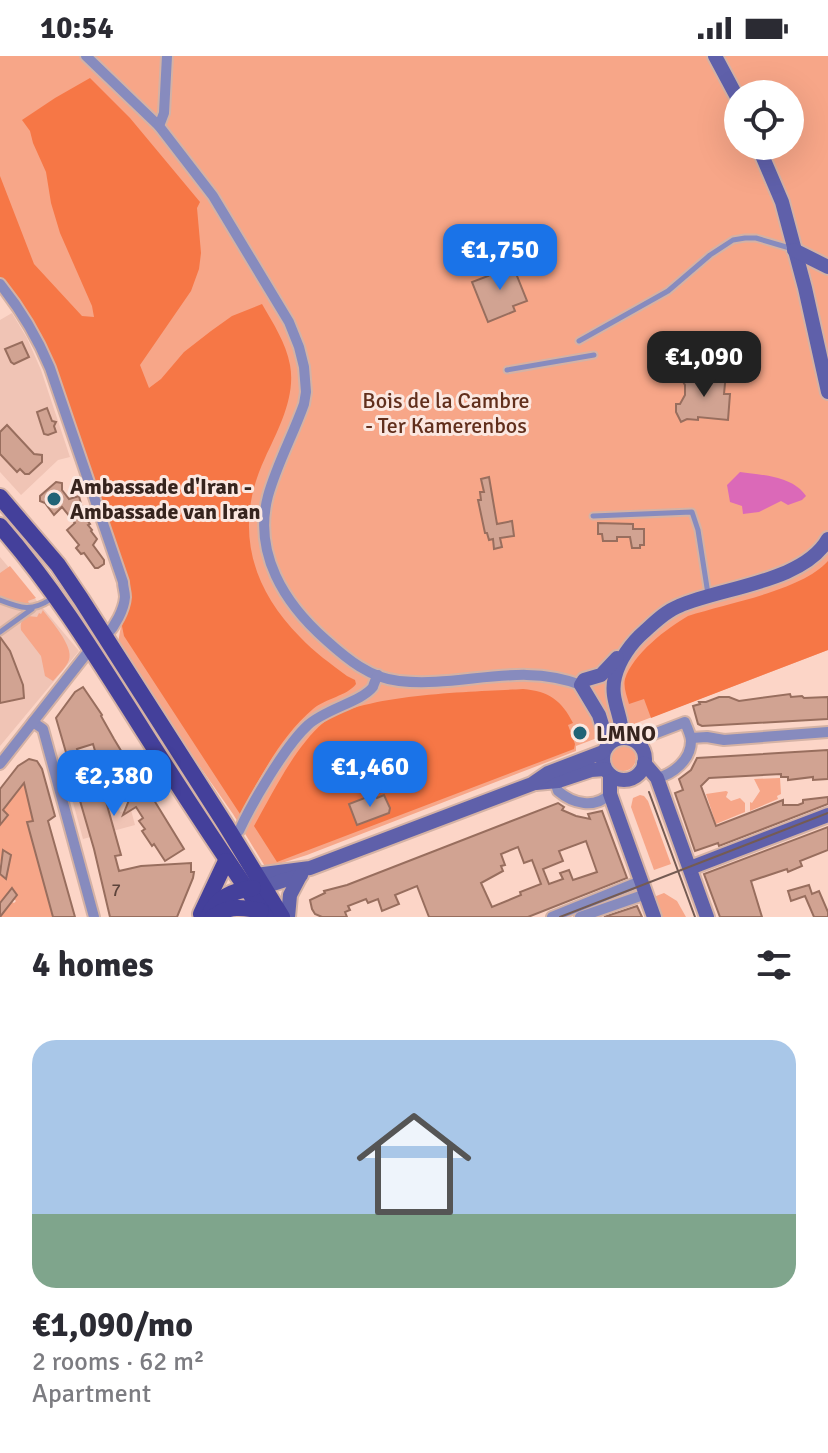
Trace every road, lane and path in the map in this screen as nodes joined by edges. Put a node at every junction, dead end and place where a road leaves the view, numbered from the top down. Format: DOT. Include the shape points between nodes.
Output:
graph roads {
  1 [pos="86,56"];
  2 [pos="167,56"];
  3 [pos="715,56"];
  4 [pos="728,80"];
  5 [pos="159,126"];
  6 [pos="764,160"];
  7 [pos="794,250"];
  8 [pos="828,266"];
  9 [pos="802,277"];
  10 [pos="0,284"];
  11 [pos="579,341"];
  12 [pos="594,355"];
  13 [pos="507,370"];
  14 [pos="828,392"];
  15 [pos="0,497"];
  16 [pos="593,516"];
  17 [pos="0,526"];
  18 [pos="828,539"];
  19 [pos="708,595"];
  20 [pos="55,596"];
  21 [pos="0,600"];
  22 [pos="37,606"];
  23 [pos="100,627"];
  24 [pos="0,632"];
  25 [pos="91,648"];
  26 [pos="627,651"];
  27 [pos="378,675"];
  28 [pos="581,685"];
  29 [pos="33,722"];
  30 [pos="827,733"];
  31 [pos="622,737"];
  32 [pos="691,743"];
  33 [pos="640,745"];
  34 [pos="606,748"];
  35 [pos="644,763"];
  36 [pos="0,764"];
  37 [pos="607,772"];
  38 [pos="657,778"];
  39 [pos="558,781"];
  40 [pos="532,784"];
  41 [pos="610,794"];
  42 [pos="828,815"];
  43 [pos="239,831"];
  44 [pos="226,861"];
  45 [pos="690,868"];
  46 [pos="305,872"];
  47 [pos="217,880"];
  48 [pos="251,882"];
  49 [pos="644,888"];
  50 [pos="264,915"];
  51 [pos="94,917"];
  52 [pos="200,917"];
  53 [pos="210,917"];
  54 [pos="285,917"];
  55 [pos="552,917"];
  56 [pos="580,917"];
  57 [pos="654,917"];
  58 [pos="707,917"];
  1 -- 5 [label="street"];
  2 -- 5 [label="street"];
  3 -- 4 [label="main road"];
  5 -- 27 [label="street" via="213,196 299,347 306,392 264,518 271,567 318,633"];
  6 -- 7 [label="main road"];
  7 -- 8 [label="main road"];
  7 -- 9 [label="main road"];
  7 -- 11 [label="lane" via="756,238 733,240 668,291"];
  8 -- 9 [label="main road" via="812,266"];
  9 -- 14 [label="main road"];
  10 -- 23 [label="street" via="36,336 50,368 123,582 125,597 114,628"];
  12 -- 13 [label="lane"];
  15 -- 23 [label="main road" via="58,565"];
  16 -- 19 [label="lane" via="692,512"];
  17 -- 20 [label="main road"];
  18 -- 19 [label="main road" via="814,558 795,569"];
  19 -- 26 [label="main road" via="672,609"];
  20 -- 22 [label="lane"];
  20 -- 25 [label="main road"];
  21 -- 22 [label="lane" via="24,609"];
  22 -- 24 [label="lane"];
  23 -- 25 [label="main road"];
  23 -- 48 [label="main road" via="225,824"];
  25 -- 29 [label="street"];
  25 -- 44 [label="main road"];
  26 -- 28 [label="main road"];
  26 -- 31 [label="main road" via="613,695"];
  27 -- 28 [label="street" via="419,682 542,675"];
  27 -- 43 [label="street" via="358,699 321,714 305,727"];
  28 -- 34 [label="main road" via="599,715"];
  29 -- 36 [label="street"];
  29 -- 51 [label="street" via="43,729"];
  30 -- 32 [label="street" via="707,737"];
  31 -- 33 [label="main road"];
  31 -- 34 [label="main road"];
  32 -- 33 [label="street" via="685,722 646,737"];
  32 -- 38 [label="street" via="679,767"];
  33 -- 35 [label="main road"];
  34 -- 37 [label="main road" via="602,761"];
  34 -- 40 [label="main road"];
  35 -- 37 [label="main road" via="630,779"];
  35 -- 38 [label="main road"];
  37 -- 39 [label="main road" via="591,770"];
  37 -- 41 [label="main road"];
  38 -- 45 [label="main road"];
  39 -- 40 [label="main road"];
  39 -- 41 [label="street" via="558,791 577,802 596,802"];
  40 -- 46 [label="main road"];
  41 -- 49 [label="main road"];
  42 -- 45 [label="main road"];
  44 -- 47 [label="main road"];
  44 -- 48 [label="main road"];
  45 -- 58 [label="main road"];
  46 -- 48 [label="main road"];
  46 -- 54 [label="main road" via="290,895"];
  47 -- 48 [label="main road"];
  47 -- 52 [label="main road"];
  48 -- 50 [label="main road"];
  48 -- 53 [label="main road" via="221,898"];
  48 -- 54 [label="main road"];
  49 -- 55 [label="street"];
  49 -- 56 [label="street"];
  49 -- 57 [label="main road"];
  50 -- 53 [label="main road" via="239,907"];
}
